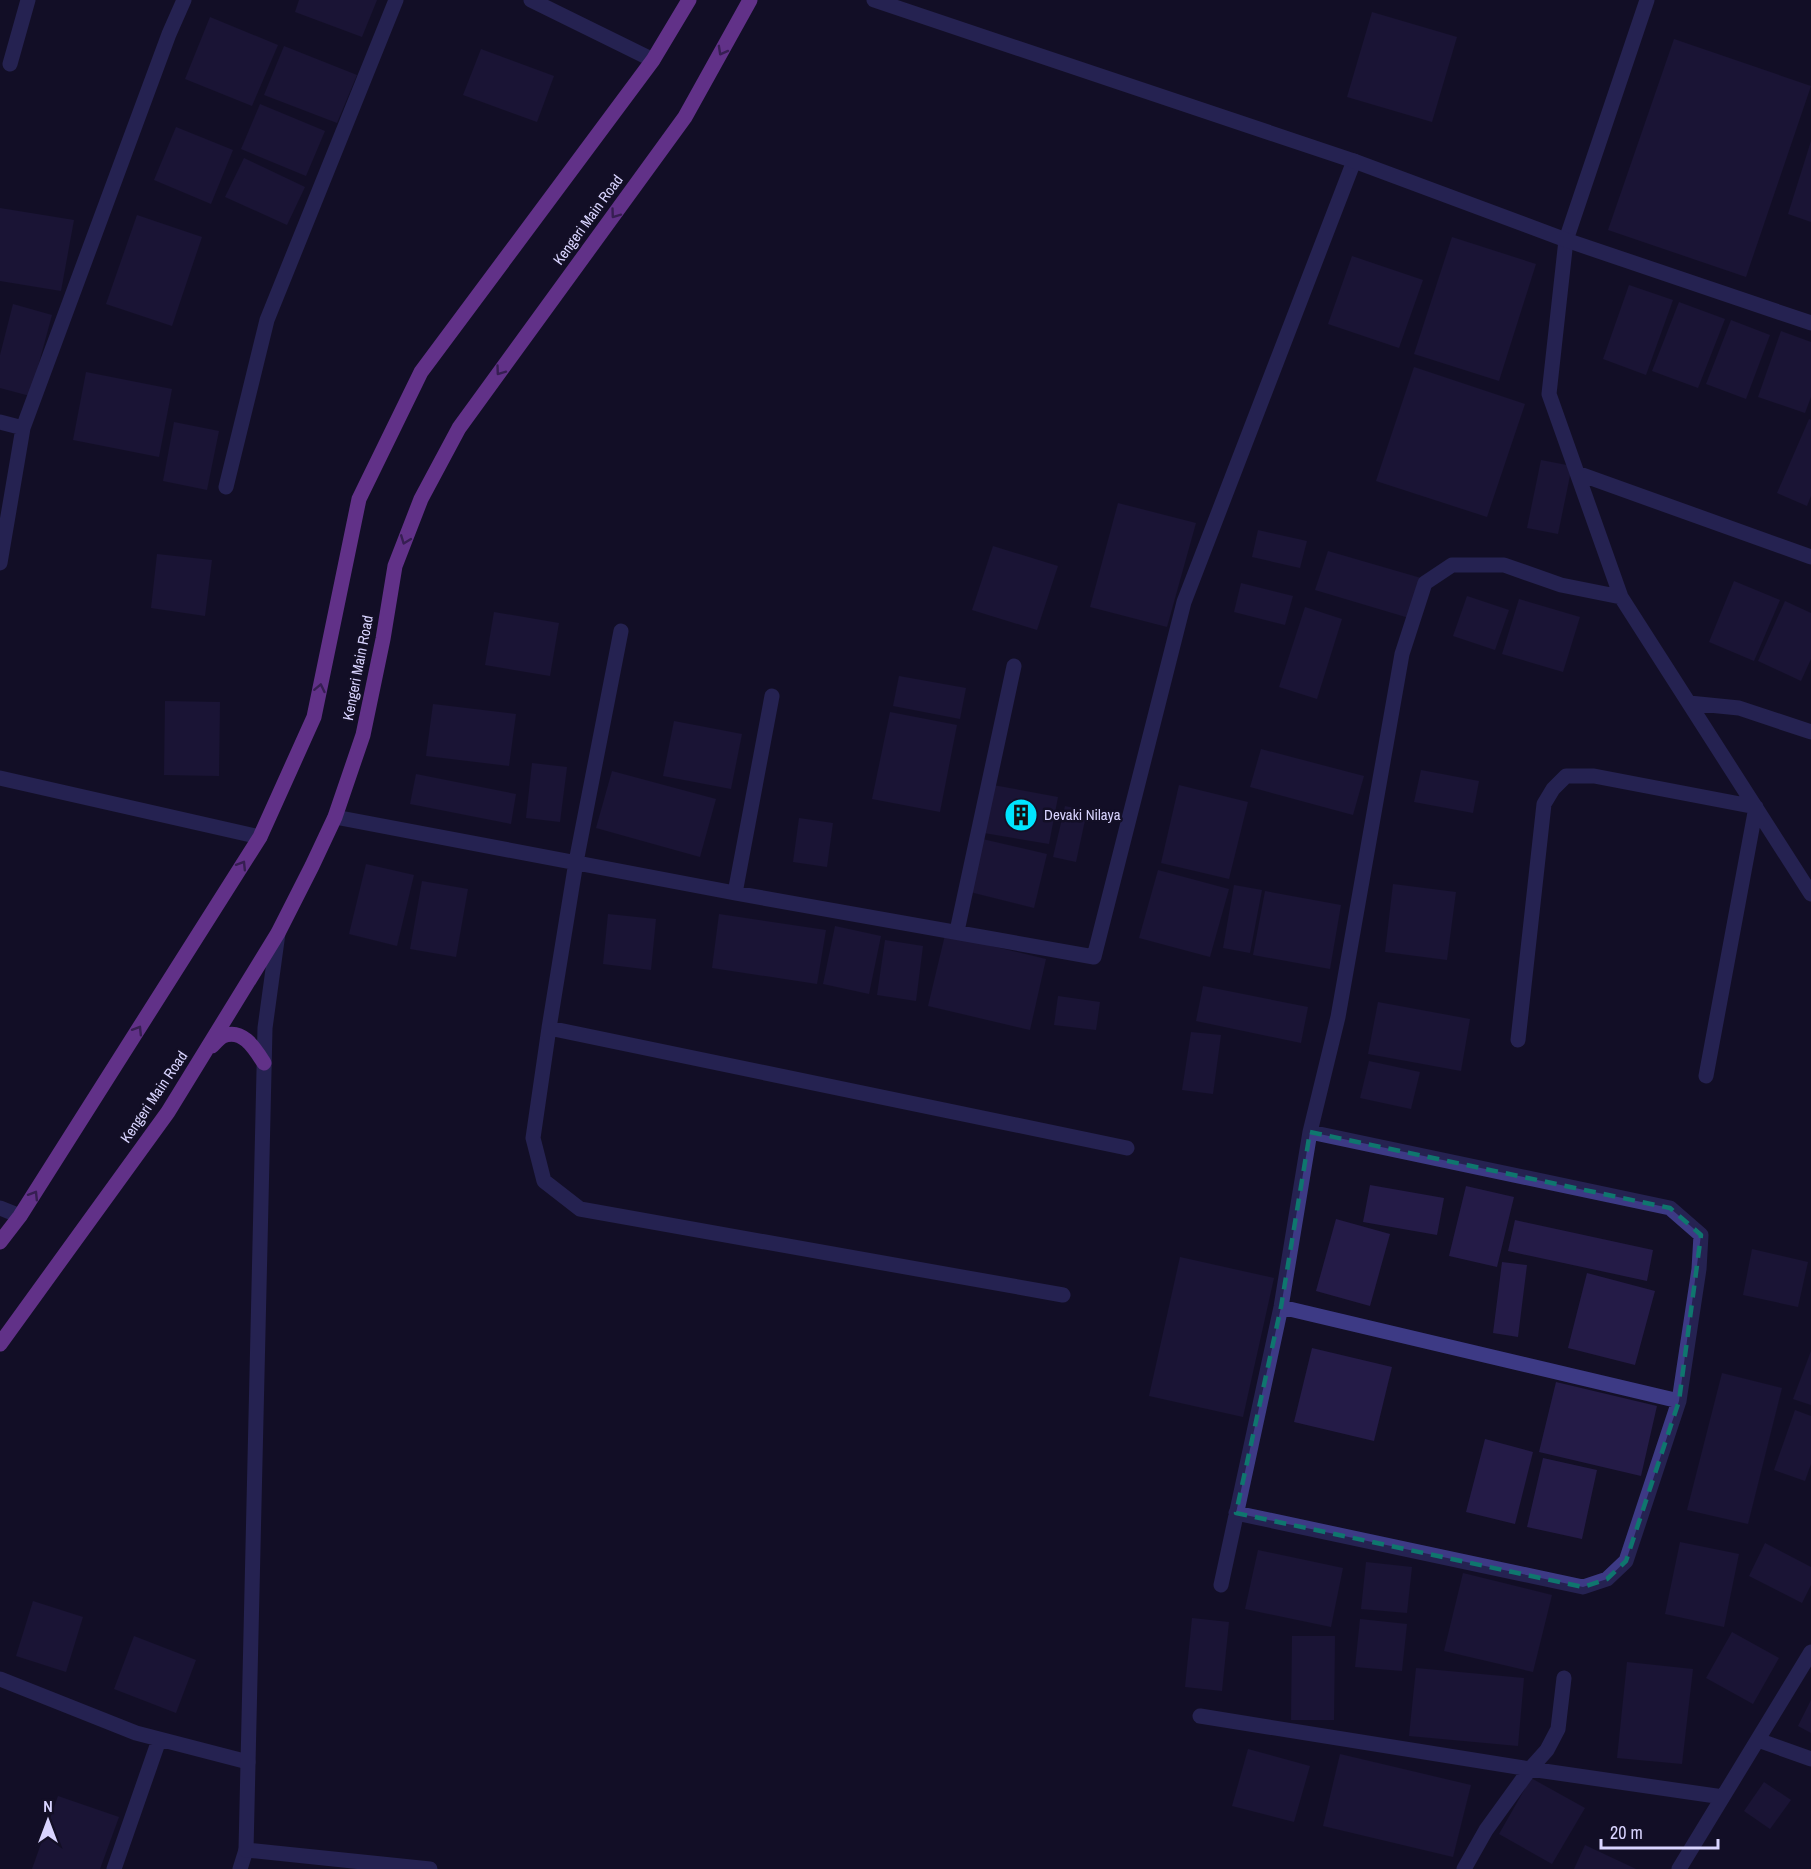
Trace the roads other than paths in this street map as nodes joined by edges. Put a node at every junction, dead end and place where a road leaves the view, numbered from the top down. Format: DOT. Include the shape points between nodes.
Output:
graph roads {
  1 [pos="28,0"];
  2 [pos="184,0"];
  3 [pos="396,0"];
  4 [pos="531,0"];
  5 [pos="689,0"];
  6 [pos="750,0"];
  7 [pos="874,0"];
  8 [pos="1647,0"];
  9 [pos="653,60"];
  10 [pos="10,64"];
  11 [pos="1354,161"];
  12 [pos="1566,240"];
  13 [pos="1811,323"];
  14 [pos="0,422"];
  15 [pos="23,428"];
  16 [pos="1577,473"];
  17 [pos="226,487"];
  18 [pos="1811,557"];
  19 [pos="0,563"];
  20 [pos="1621,597"];
  21 [pos="621,631"];
  22 [pos="1014,666"];
  23 [pos="772,696"];
  24 [pos="1689,703"];
  25 [pos="1811,732"];
  26 [pos="0,778"];
  27 [pos="1756,807"];
  28 [pos="335,817"];
  29 [pos="260,837"];
  30 [pos="576,862"];
  31 [pos="735,893"];
  32 [pos="1811,894"];
  33 [pos="957,932"];
  34 [pos="278,933"];
  35 [pos="549,1028"];
  36 [pos="1518,1040"];
  37 [pos="207,1051"];
  38 [pos="264,1063"];
  39 [pos="1706,1076"];
  40 [pos="1310,1132"];
  41 [pos="1127,1148"];
  42 [pos="0,1208"];
  43 [pos="20,1216"];
  44 [pos="0,1242"];
  45 [pos="1063,1295"];
  46 [pos="1281,1307"];
  47 [pos="0,1344"];
  48 [pos="1679,1401"];
  49 [pos="1236,1513"];
  50 [pos="1221,1585"];
  51 [pos="1811,1652"];
  52 [pos="1564,1678"];
  53 [pos="0,1679"];
  54 [pos="1200,1716"];
  55 [pos="159,1740"];
  56 [pos="1758,1740"];
  57 [pos="1811,1759"];
  58 [pos="248,1762"];
  59 [pos="1530,1769"];
  60 [pos="1723,1797"];
  61 [pos="246,1850"];
  62 [pos="114,1869"];
  63 [pos="240,1869"];
  64 [pos="430,1869"];
  65 [pos="1464,1869"];
  66 [pos="1679,1869"];
  1 -- 10 [label="street"];
  2 -- 15 [label="street"];
  3 -- 17 [label="street" via="267,320"];
  4 -- 9 [label="street"];
  5 -- 9 [label="main road"];
  6 -- 28 [label="main road, Kengeri Main Road, one-way" via="685,117 459,428 421,499 395,566 363,735"];
  7 -- 11 [label="street"];
  8 -- 12 [label="street"];
  29 -- 9 [label="main road, one-way" via="314,717 359,499 421,372"];
  11 -- 12 [label="street"];
  11 -- 33 [label="street" via="1184,602 1094,957"];
  12 -- 13 [label="street"];
  12 -- 16 [label="street" via="1549,394"];
  14 -- 15 [label="street"];
  15 -- 19 [label="street"];
  16 -- 18 [label="street"];
  16 -- 20 [label="street"];
  20 -- 24 [label="street"];
  20 -- 40 [label="street" via="1561,585 1504,565 1452,565 1425,583 1402,654 1338,1017"];
  21 -- 30 [label="street"];
  22 -- 33 [label="street"];
  23 -- 31 [label="street"];
  24 -- 25 [label="street" via="1739,708"];
  24 -- 27 [label="street"];
  26 -- 29 [label="street"];
  27 -- 32 [label="street"];
  27 -- 36 [label="street" via="1594,776 1566,776 1544,804"];
  27 -- 39 [label="street"];
  28 -- 30 [label="street"];
  28 -- 34 [label="main road, Kengeri Main Road"];
  43 -- 29 [label="main road, one-way"];
  30 -- 31 [label="street"];
  30 -- 35 [label="street"];
  31 -- 33 [label="street"];
  34 -- 37 [label="main road, Kengeri Main Road"];
  34 -- 38 [label="street"];
  35 -- 41 [label="street"];
  35 -- 45 [label="street" via="533,1138 544,1182 580,1209"];
  37 -- 38 [label="main road" via="222,1036 235,1035 249,1041"];
  37 -- 47 [label="main road, Kengeri Main Road" via="168,1112"];
  38 -- 58 [label="street"];
  40 -- 46 [label="street"];
  40 -- 48 [label="street" via="1670,1208 1701,1235"];
  42 -- 43 [label="street"];
  43 -- 44 [label="main road"];
  46 -- 48 [label="street"];
  46 -- 49 [label="street"];
  48 -- 49 [label="street" via="1626,1561 1607,1580 1583,1587"];
  49 -- 50 [label="street"];
  51 -- 56 [label="street"];
  52 -- 59 [label="street" via="1558,1729 1547,1750"];
  53 -- 55 [label="street"];
  54 -- 59 [label="street"];
  55 -- 58 [label="street"];
  55 -- 62 [label="street"];
  56 -- 57 [label="street"];
  56 -- 60 [label="street"];
  58 -- 61 [label="street"];
  59 -- 60 [label="street"];
  59 -- 65 [label="street" via="1486,1830"];
  60 -- 66 [label="street"];
  61 -- 63 [label="street"];
  61 -- 64 [label="street"];
}
